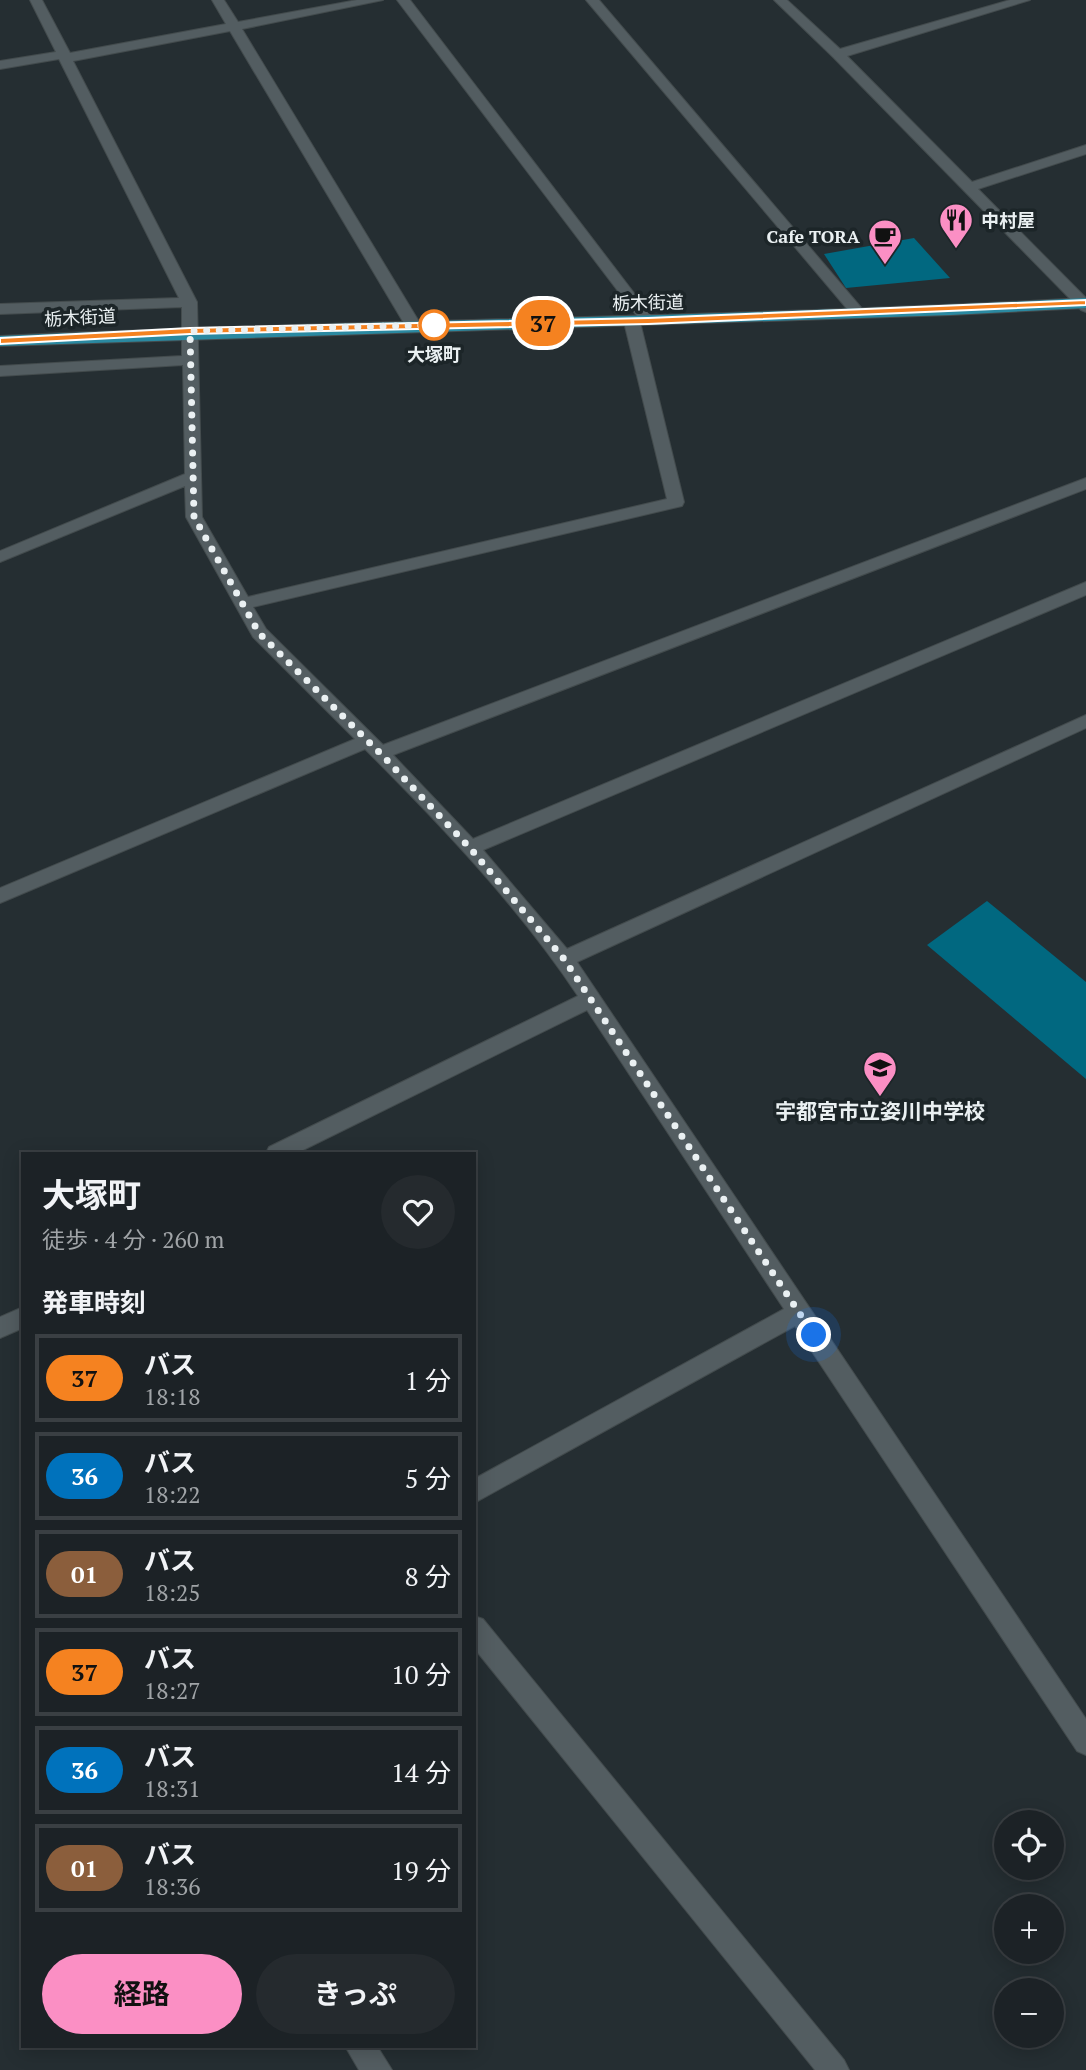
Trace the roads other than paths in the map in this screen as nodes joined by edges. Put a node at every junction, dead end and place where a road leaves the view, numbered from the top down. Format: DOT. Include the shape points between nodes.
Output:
graph roads {
  1 [pos="36,0"];
  2 [pos="218,0"];
  3 [pos="377,0"];
  4 [pos="403,0"];
  5 [pos="592,0"];
  6 [pos="780,0"];
  7 [pos="1024,0"];
  8 [pos="236,26"];
  9 [pos="838,54"];
  10 [pos="65,56"];
  11 [pos="0,65"];
  12 [pos="1086,149"];
  13 [pos="968,188"];
  14 [pos="189,302"];
  15 [pos="1084,304"];
  16 [pos="0,309"];
  17 [pos="859,314"];
  18 [pos="640,321"];
  19 [pos="413,325"];
  20 [pos="190,331"];
  21 [pos="0,341"];
  22 [pos="191,360"];
  23 [pos="0,371"];
  24 [pos="194,477"];
  25 [pos="1086,483"];
  26 [pos="0,557"];
  27 [pos="1086,588"];
  28 [pos="243,604"];
  29 [pos="1086,721"];
  30 [pos="374,747"];
  31 [pos="470,848"];
  32 [pos="0,896"];
  33 [pos="564,959"];
  34 [pos="591,999"];
  35 [pos="278,1152"];
  36 [pos="799,1312"];
  37 [pos="21,1318"];
  38 [pos="1,1328"];
  39 [pos="476,1491"];
  40 [pos="476,1630"];
  41 [pos="1086,1742"];
  42 [pos="361,2048"];
  43 [pos="377,2070"];
  44 [pos="834,2070"];
  1 -- 10 [label="street"];
  2 -- 8 [label="street"];
  3 -- 8 [label="street"];
  4 -- 18 [label="street"];
  5 -- 17 [label="street"];
  6 -- 9 [label="street"];
  7 -- 9 [label="street"];
  8 -- 10 [label="street"];
  8 -- 19 [label="street"];
  9 -- 13 [label="street"];
  10 -- 11 [label="street"];
  10 -- 14 [label="street"];
  12 -- 13 [label="street"];
  13 -- 15 [label="street"];
  14 -- 16 [label="street"];
  14 -- 20 [label="street"];
  15 -- 17 [label="main road, 栃木街道"];
  17 -- 18 [label="main road, 栃木街道"];
  18 -- 19 [label="main road, 栃木街道"];
  18 -- 28 [label="street" via="676,502"];
  19 -- 20 [label="main road, 栃木街道"];
  20 -- 21 [label="main road, 栃木街道"];
  20 -- 22 [label="street"];
  22 -- 23 [label="street"];
  22 -- 24 [label="street"];
  24 -- 26 [label="street"];
  24 -- 28 [label="street" via="194,517"];
  25 -- 30 [label="street"];
  27 -- 31 [label="street"];
  28 -- 30 [label="street" via="259,633"];
  29 -- 33 [label="street"];
  30 -- 31 [label="street"];
  30 -- 32 [label="street"];
  31 -- 33 [label="street"];
  33 -- 34 [label="street"];
  34 -- 35 [label="street"];
  34 -- 36 [label="street"];
  36 -- 39 [label="street"];
  36 -- 41 [label="street"];
  37 -- 38 [label="street"];
  40 -- 44 [label="street"];
  42 -- 43 [label="street"];
}
